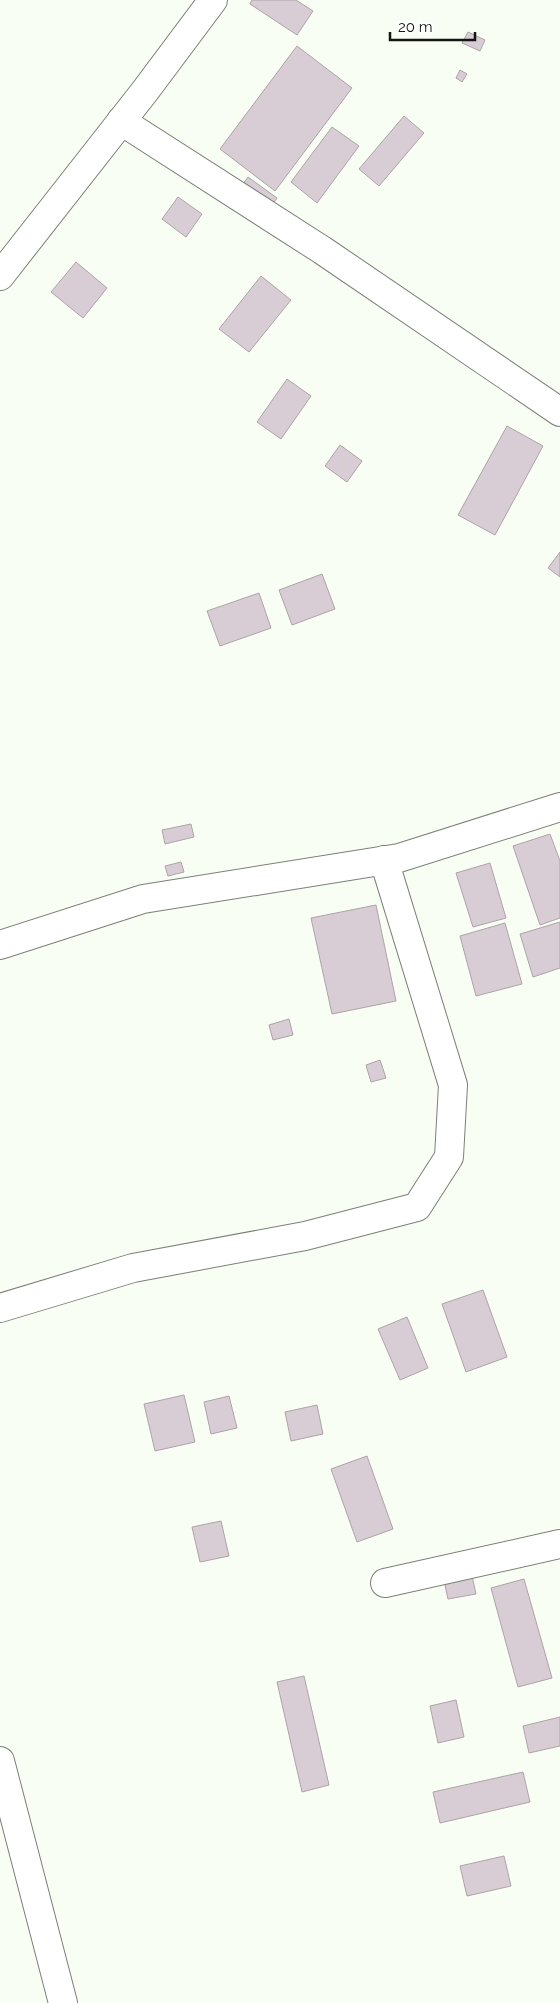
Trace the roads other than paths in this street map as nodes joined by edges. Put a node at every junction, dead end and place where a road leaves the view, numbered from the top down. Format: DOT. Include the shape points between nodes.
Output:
graph roads {
  1 [pos="213,0"];
  2 [pos="122,121"];
  3 [pos="0,276"];
  4 [pos="560,412"];
  5 [pos="560,807"];
  6 [pos="384,860"];
  7 [pos="0,945"];
  8 [pos="0,1308"];
  9 [pos="560,1544"];
  10 [pos="385,1583"];
  11 [pos="0,1761"];
  12 [pos="63,2003"];
  1 -- 2 [label="street"];
  2 -- 3 [label="street"];
  2 -- 4 [label="street" via="322,250"];
  5 -- 6 [label="street"];
  6 -- 7 [label="street" via="143,899"];
  6 -- 8 [label="street" via="454,1085 449,1157 417,1207 304,1236 133,1268"];
  9 -- 10 [label="street"];
  11 -- 12 [label="street"];
}
